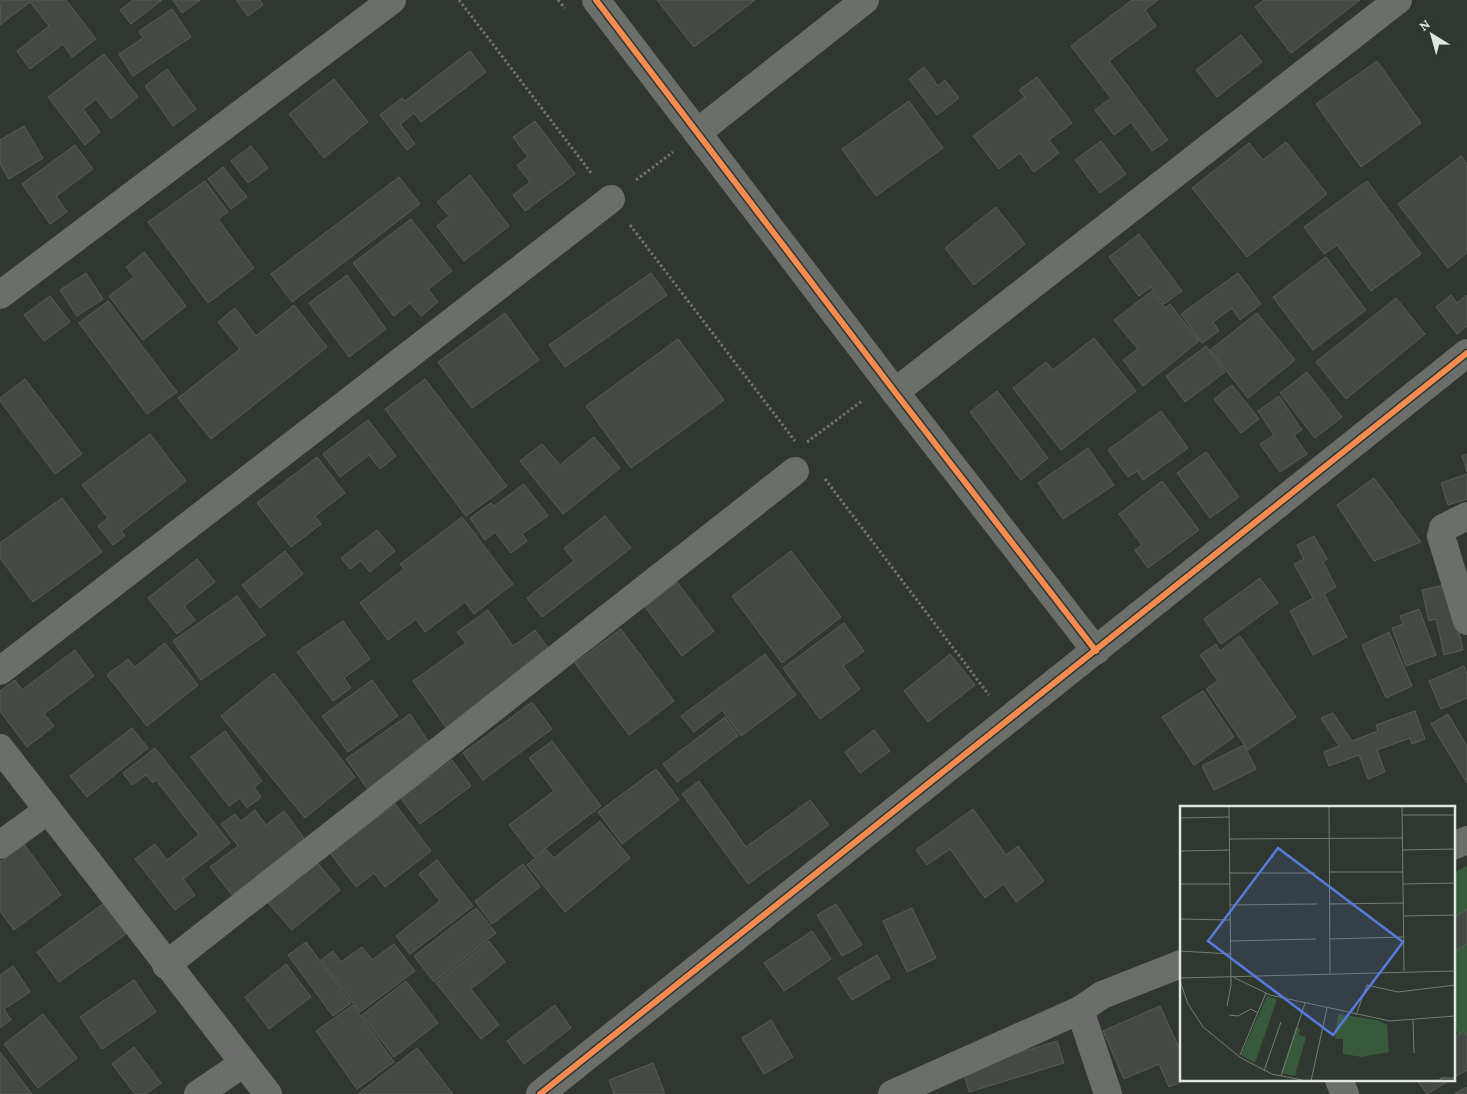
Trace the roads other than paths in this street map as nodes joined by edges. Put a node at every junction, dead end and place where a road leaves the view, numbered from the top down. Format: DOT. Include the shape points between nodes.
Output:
graph roads {
  1 [pos="392,0"];
  2 [pos="596,0"];
  3 [pos="865,0"];
  4 [pos="1398,0"];
  5 [pos="698,132"];
  6 [pos="611,200"];
  7 [pos="0,295"];
  8 [pos="1467,353"];
  9 [pos="894,392"];
  10 [pos="795,471"];
  11 [pos="1467,516"];
  12 [pos="1467,620"];
  13 [pos="1096,651"];
  14 [pos="0,671"];
  15 [pos="0,748"];
  16 [pos="48,810"];
  17 [pos="1467,840"];
  18 [pos="0,845"];
  19 [pos="1454,846"];
  20 [pos="1180,964"];
  21 [pos="166,965"];
  22 [pos="1080,1010"];
  23 [pos="244,1063"];
  24 [pos="1340,1082"];
  25 [pos="198,1094"];
  26 [pos="268,1094"];
  27 [pos="540,1094"];
  28 [pos="892,1094"];
  29 [pos="1108,1094"];
  30 [pos="1345,1094"];
  1 -- 7 [label="street"];
  2 -- 5 [label="street"];
  3 -- 5 [label="street"];
  4 -- 9 [label="street"];
  5 -- 9 [label="street"];
  6 -- 14 [label="street"];
  8 -- 13 [label="street"];
  9 -- 13 [label="street"];
  10 -- 21 [label="street"];
  11 -- 12 [label="street" via="1443,528 1441,536"];
  13 -- 27 [label="street"];
  15 -- 16 [label="street"];
  16 -- 18 [label="street"];
  16 -- 21 [label="street"];
  17 -- 19 [label="street"];
  20 -- 22 [label="street" via="1102,995"];
  21 -- 23 [label="street"];
  22 -- 28 [label="street"];
  22 -- 29 [label="street"];
  23 -- 25 [label="street"];
  23 -- 26 [label="street"];
  24 -- 30 [label="street"];
}
